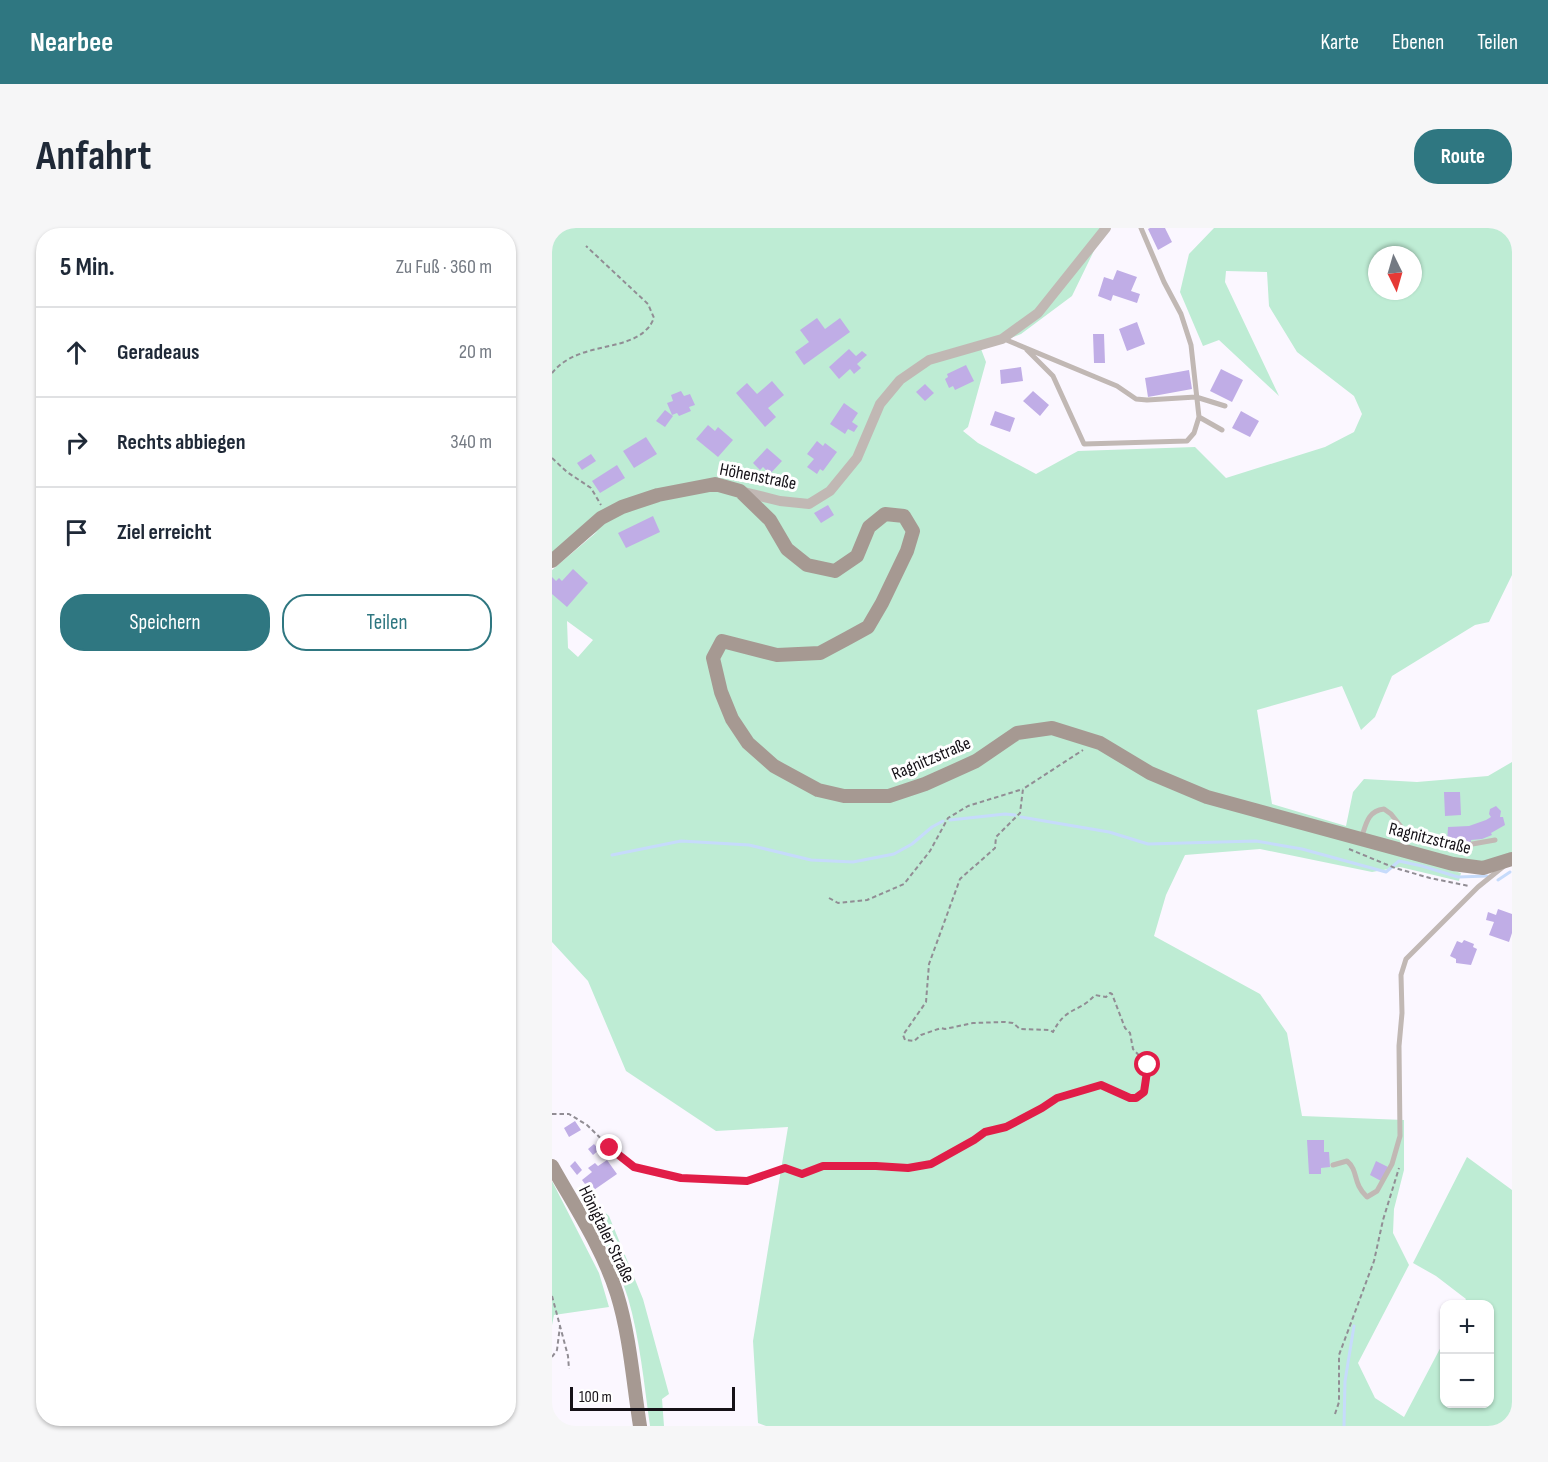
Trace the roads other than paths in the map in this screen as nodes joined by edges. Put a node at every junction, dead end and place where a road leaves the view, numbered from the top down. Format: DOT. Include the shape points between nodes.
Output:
graph roads {
  1 [pos="1106,228"];
  2 [pos="1141,228"];
  3 [pos="1002,339"];
  4 [pos="1027,350"];
  5 [pos="1196,397"];
  6 [pos="1225,406"];
  7 [pos="1199,417"];
  8 [pos="1222,430"];
  9 [pos="740,491"];
  10 [pos="552,561"];
  11 [pos="1361,839"];
  12 [pos="1495,840"];
  13 [pos="1511,862"];
  14 [pos="1333,1165"];
  15 [pos="552,1166"];
  16 [pos="640,1426"];
  1 -- 3 [label="street, Höhenstraße" via="1038,314"];
  2 -- 5 [label="lane" via="1181,314 1191,345"];
  3 -- 4 [label="lane"];
  3 -- 9 [label="street, Höhenstraße" via="928,360 900,380 880,404 858,458 830,491 810,504"];
  4 -- 5 [label="lane" via="1117,386 1136,399"];
  4 -- 7 [label="lane" via="1053,376 1084,444 1187,441"];
  5 -- 6 [label="lane"];
  5 -- 7 [label="lane"];
  7 -- 8 [label="lane"];
  9 -- 10 [label="main road, Höhenstraße" via="715,484 690,487 622,507 601,518"];
  9 -- 11 [label="main road, Ragnitzstraße" via="770,520 787,549 807,565 835,571 857,556 869,526 885,514 904,516 913,531 908,552 868,627 820,653 777,655 723,641 713,658 729,710 748,743 774,766 818,790 844,796 889,796 976,761 1017,733 1052,728 1100,743 1150,773 1207,797"];
  11 -- 12 [label="lane" via="1368,818 1384,809 1406,833 1461,846"];
  11 -- 13 [label="main road, Ragnitzstraße" via="1453,864 1483,868"];
  13 -- 14 [label="lane" via="1478,887 1406,959 1401,975 1400,1136 1392,1164 1377,1191 1367,1197 1358,1189 1352,1165 1347,1161"];
  15 -- 16 [label="main road, Hönigtaler Straße" via="599,1251 616,1293"];
}
